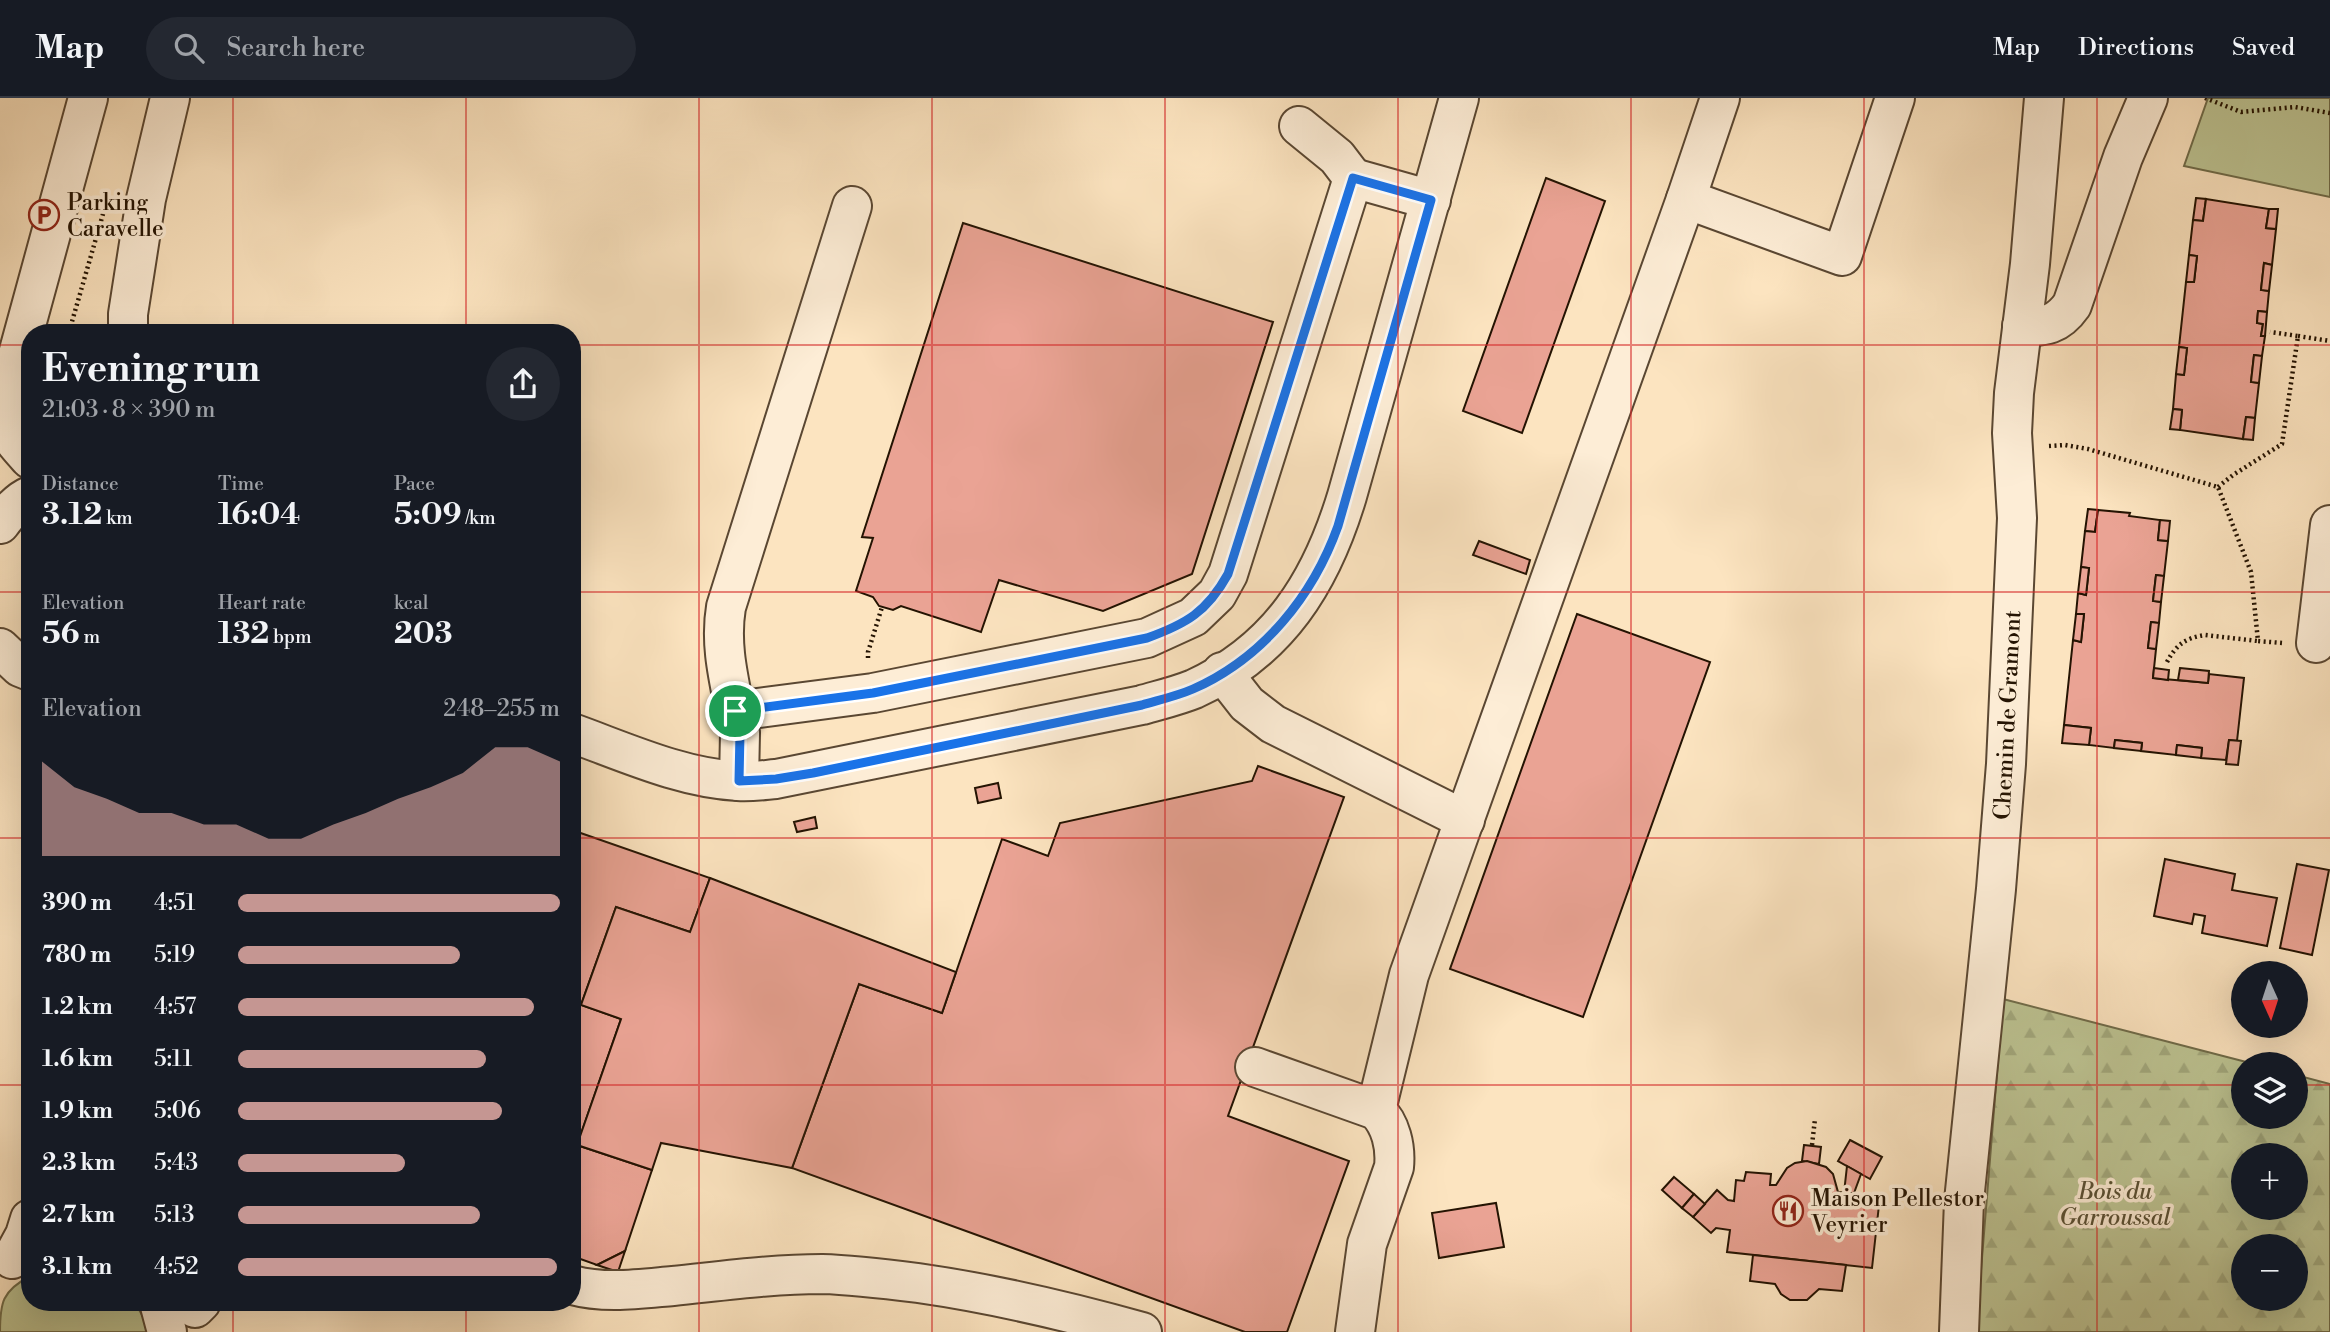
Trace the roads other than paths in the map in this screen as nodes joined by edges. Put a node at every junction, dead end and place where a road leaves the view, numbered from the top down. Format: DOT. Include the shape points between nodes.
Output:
graph roads {
  1 [pos="88,98"];
  2 [pos="170,98"];
  3 [pos="1459,98"];
  4 [pos="1720,98"];
  5 [pos="1895,98"];
  6 [pos="2044,98"];
  7 [pos="2148,98"];
  8 [pos="1299,126"];
  9 [pos="1353,178"];
  10 [pos="146,199"];
  11 [pos="1686,199"];
  12 [pos="1431,200"];
  13 [pos="852,206"];
  14 [pos="26,324"];
  15 [pos="106,324"];
  16 [pos="128,324"];
  17 [pos="2022,326"];
  18 [pos="21,343"];
  19 [pos="21,448"];
  20 [pos="21,502"];
  21 [pos="0,524"];
  22 [pos="2330,525"];
  23 [pos="2316,643"];
  24 [pos="1222,672"];
  25 [pos="735,711"];
  26 [pos="581,736"];
  27 [pos="739,781"];
  28 [pos="1465,820"];
  29 [pos="1255,1067"];
  30 [pos="1376,1110"];
  31 [pos="581,1288"];
  32 [pos="1142,1332"];
  33 [pos="1356,1332"];
  34 [pos="1959,1332"];
  1 -- 14 [label="street"];
  2 -- 10 [label="street"];
  3 -- 12 [label="street"];
  4 -- 11 [label="street"];
  5 -- 11 [label="street" via="1842,256"];
  6 -- 17 [label="street, Chemin de Gramont"];
  7 -- 17 [label="street" via="2072,305 2055,323"];
  8 -- 9 [label="street" via="1337,157"];
  9 -- 12 [label="street"];
  9 -- 25 [label="street" via="1228,574 1206,607 1147,638 873,693"];
  10 -- 15 [label="street"];
  10 -- 16 [label="street"];
  11 -- 28 [label="street"];
  12 -- 24 [label="street" via="1331,546 1287,617 1258,647"];
  13 -- 25 [label="street" via="726,607 723,644"];
  17 -- 34 [label="street, Chemin de Gramont" via="2014,393 2017,518 2006,764 1964,1201"];
  18 -- 19 [label="street" via="4,421"];
  20 -- 21 [label="street"];
  22 -- 23 [label="street"];
  24 -- 27 [label="street" via="1193,689 1142,705 813,773"];
  24 -- 28 [label="street" via="1247,704 1273,724"];
  25 -- 27 [label="street" via="740,733"];
  26 -- 27 [label="street" via="670,768"];
  28 -- 30 [label="street" via="1409,975"];
  29 -- 30 [label="street"];
  30 -- 33 [label="street" via="1388,1126 1395,1158 1367,1244"];
  31 -- 32 [label="street" via="634,1290 786,1275 876,1278 981,1292"];
}
